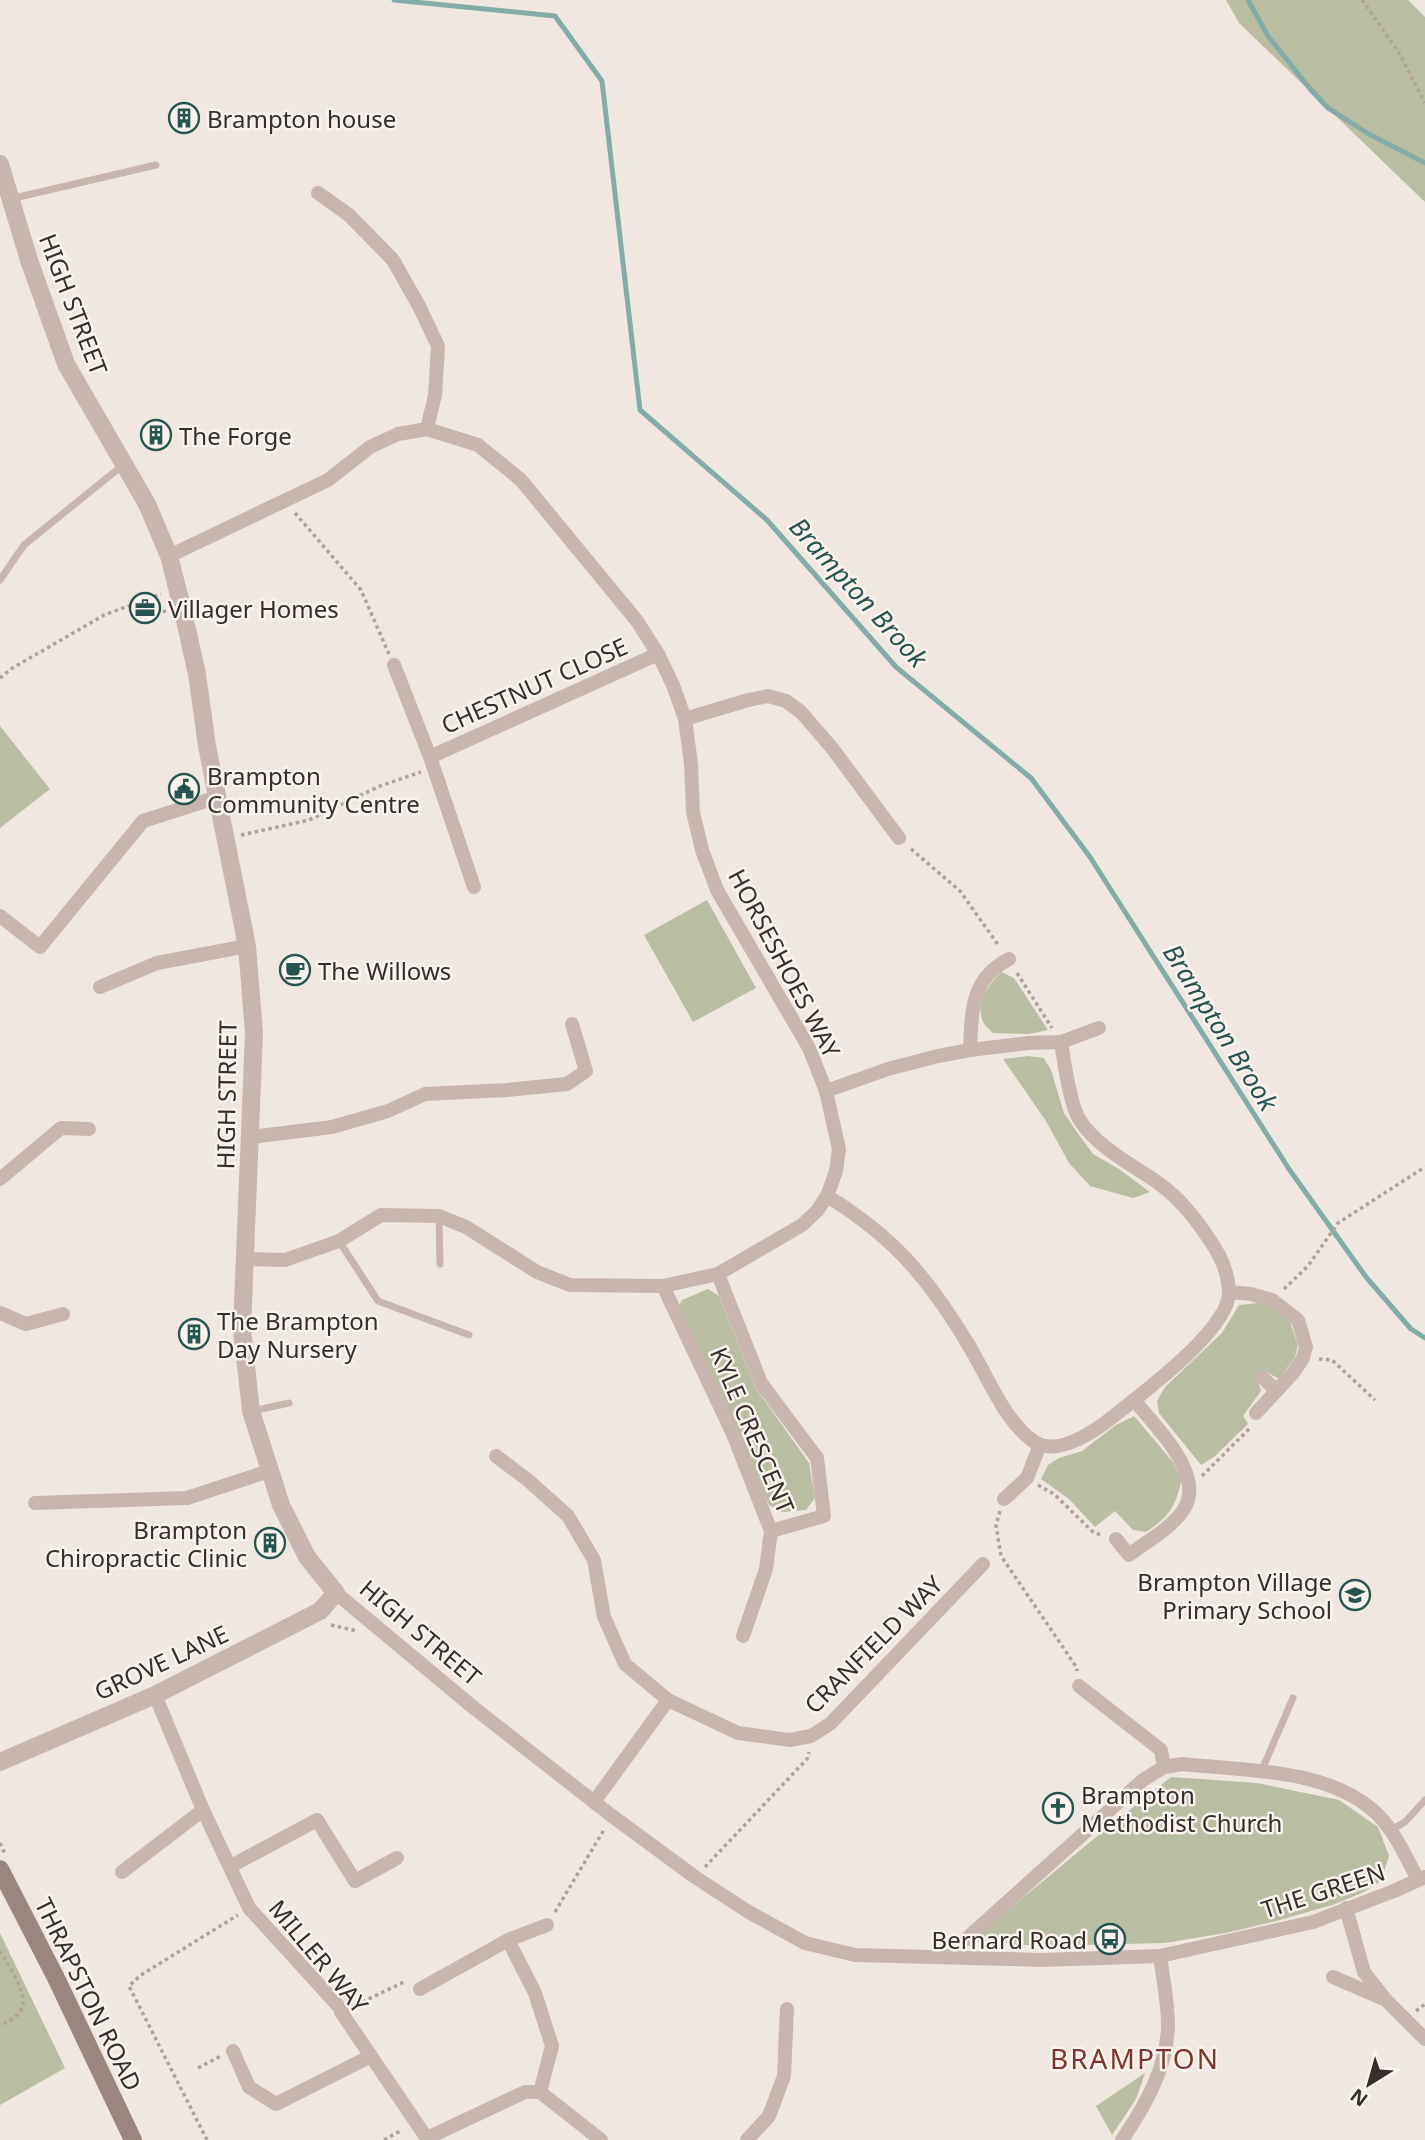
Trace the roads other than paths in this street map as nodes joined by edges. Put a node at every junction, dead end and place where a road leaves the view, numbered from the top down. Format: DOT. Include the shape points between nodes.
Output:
graph roads {
  1 [pos="0,164"];
  2 [pos="156,165"];
  3 [pos="318,193"];
  4 [pos="10,199"];
  5 [pos="427,429"];
  6 [pos="124,465"];
  7 [pos="169,556"];
  8 [pos="0,580"];
  9 [pos="658,654"];
  10 [pos="394,665"];
  11 [pos="685,719"];
  12 [pos="431,762"];
  13 [pos="218,797"];
  14 [pos="898,838"];
  15 [pos="474,887"];
  16 [pos="0,916"];
  17 [pos="247,946"];
  18 [pos="1009,959"];
  19 [pos="100,987"];
  20 [pos="572,1024"];
  21 [pos="1100,1028"];
  22 [pos="1061,1042"];
  23 [pos="970,1050"];
  24 [pos="826,1091"];
  25 [pos="89,1129"];
  26 [pos="251,1137"];
  27 [pos="0,1179"];
  28 [pos="827,1196"];
  29 [pos="439,1216"];
  30 [pos="339,1241"];
  31 [pos="245,1259"];
  32 [pos="440,1264"];
  33 [pos="718,1274"];
  34 [pos="663,1286"];
  35 [pos="1230,1292"];
  36 [pos="0,1313"];
  37 [pos="63,1314"];
  38 [pos="469,1335"];
  39 [pos="1262,1377"];
  40 [pos="1277,1391"];
  41 [pos="1134,1400"];
  42 [pos="289,1403"];
  43 [pos="251,1411"];
  44 [pos="1256,1413"];
  45 [pos="1040,1445"];
  46 [pos="496,1456"];
  47 [pos="269,1471"];
  48 [pos="1004,1499"];
  49 [pos="36,1503"];
  50 [pos="771,1531"];
  51 [pos="1116,1539"];
  52 [pos="983,1564"];
  53 [pos="336,1593"];
  54 [pos="743,1636"];
  55 [pos="1079,1686"];
  56 [pos="155,1695"];
  57 [pos="1293,1698"];
  58 [pos="668,1700"];
  59 [pos="0,1762"];
  60 [pos="1164,1767"];
  61 [pos="1261,1772"];
  62 [pos="1425,1800"];
  63 [pos="594,1802"];
  64 [pos="203,1810"];
  65 [pos="1391,1831"];
  66 [pos="397,1858"];
  67 [pos="231,1866"];
  68 [pos="0,1869"];
  69 [pos="122,1872"];
  70 [pos="695,1877"];
  71 [pos="1422,1878"];
  72 [pos="1346,1908"];
  73 [pos="547,1925"];
  74 [pos="508,1940"];
  75 [pos="1160,1956"];
  76 [pos="946,1957"];
  77 [pos="1333,1978"];
  78 [pos="420,1989"];
  79 [pos="1385,1999"];
  80 [pos="787,2010"];
  81 [pos="1425,2039"];
  82 [pos="233,2051"];
  83 [pos="371,2056"];
  84 [pos="540,2092"];
  85 [pos="427,2139"];
  86 [pos="133,2140"];
  87 [pos="601,2140"];
  88 [pos="747,2140"];
  89 [pos="1122,2140"];
  1 -- 4 [label="street, HIGH STREET"];
  2 -- 4 [label="lane"];
  3 -- 5 [label="street" via="349,215 393,260 438,346 435,396"];
  4 -- 6 [label="street, HIGH STREET" via="66,364"];
  5 -- 7 [label="street, HORSESHOES WAY" via="398,434 370,447 328,480"];
  5 -- 9 [label="street, HORSESHOES WAY" via="478,445 521,480 637,621"];
  6 -- 7 [label="street, HIGH STREET" via="148,504"];
  6 -- 8 [label="lane" via="24,545"];
  7 -- 13 [label="street, HIGH STREET" via="197,674"];
  9 -- 11 [label="street, HORSESHOES WAY"];
  9 -- 12 [label="street, CHESTNUT CLOSE"];
  10 -- 12 [label="street, CHESTNUT CLOSE"];
  11 -- 14 [label="street" via="768,696 786,701 832,748"];
  11 -- 24 [label="street, HORSESHOES WAY" via="693,812 702,849 718,890 809,1048"];
  12 -- 15 [label="street, CHESTNUT CLOSE"];
  13 -- 16 [label="street" via="143,821 40,947"];
  13 -- 17 [label="street, HIGH STREET"];
  17 -- 19 [label="street" via="157,963"];
  17 -- 26 [label="street, HIGH STREET" via="254,1033"];
  18 -- 23 [label="street" via="982,982 972,1003"];
  20 -- 26 [label="street" via="586,1071 567,1084 425,1094 388,1111 332,1127"];
  21 -- 22 [label="street"];
  22 -- 23 [label="street"];
  22 -- 35 [label="street" via="1078,1117 1093,1137 1166,1189 1194,1217 1213,1244"];
  23 -- 24 [label="street" via="888,1069"];
  24 -- 28 [label="street, HORSESHOES WAY" via="839,1149"];
  25 -- 27 [label="street" via="61,1128"];
  26 -- 31 [label="street, HIGH STREET"];
  28 -- 33 [label="street, HORSESHOES WAY" via="802,1224"];
  28 -- 45 [label="street" via="885,1237 918,1270 969,1345 1004,1408"];
  29 -- 30 [label="street, HORSESHOES WAY" via="381,1216"];
  29 -- 32 [label="lane"];
  29 -- 34 [label="street, HORSESHOES WAY" via="466,1227 537,1272 570,1285"];
  30 -- 31 [label="street, HORSESHOES WAY" via="285,1260"];
  30 -- 38 [label="lane" via="378,1301"];
  31 -- 43 [label="street, HIGH STREET" via="242,1329"];
  33 -- 34 [label="street, HORSESHOES WAY"];
  33 -- 50 [label="street" via="761,1383 817,1458 824,1517"];
  34 -- 50 [label="street, KYLE CRESCENT" via="733,1434"];
  35 -- 40 [label="street" via="1272,1300 1298,1320 1306,1347 1303,1358"];
  35 -- 41 [label="street" via="1223,1312 1196,1349"];
  36 -- 37 [label="street" via="26,1324"];
  39 -- 40 [label="street"];
  40 -- 44 [label="street"];
  41 -- 45 [label="street" via="1074,1442"];
  41 -- 51 [label="street" via="1184,1464 1189,1489 1185,1507 1170,1524 1129,1555"];
  42 -- 43 [label="lane"];
  43 -- 47 [label="street, HIGH STREET"];
  45 -- 48 [label="street" via="1027,1478"];
  46 -- 58 [label="street, CRANFIELD WAY" via="568,1516 594,1560 604,1617 625,1664"];
  47 -- 49 [label="street" via="187,1498"];
  47 -- 53 [label="street, HIGH STREET" via="307,1557"];
  50 -- 54 [label="street, KYLE CRESCENT" via="766,1569"];
  52 -- 58 [label="street, CRANFIELD WAY" via="831,1723 811,1736 790,1740 738,1733"];
  53 -- 56 [label="street, GROVE LANE" via="320,1611"];
  53 -- 63 [label="street, HIGH STREET"];
  55 -- 60 [label="street" via="1161,1750"];
  56 -- 59 [label="street, GROVE LANE"];
  56 -- 64 [label="street, MILLER WAY"];
  57 -- 61 [label="lane"];
  58 -- 63 [label="street"];
  60 -- 61 [label="street, THE GREEN" via="1182,1764"];
  60 -- 76 [label="street" via="1143,1780"];
  61 -- 65 [label="street, THE GREEN" via="1294,1775 1340,1788 1374,1811"];
  62 -- 65 [label="lane"];
  63 -- 70 [label="street, HIGH STREET"];
  64 -- 67 [label="street, MILLER WAY"];
  64 -- 69 [label="street"];
  65 -- 71 [label="street, THE GREEN"];
  66 -- 67 [label="street" via="355,1881 317,1820"];
  67 -- 83 [label="street, MILLER WAY" via="249,1908 342,2010"];
  68 -- 86 [label="main road, THRAPSTON ROAD"];
  70 -- 76 [label="street, THE GREEN" via="805,1943 855,1955"];
  71 -- 72 [label="street, THE GREEN"];
  72 -- 75 [label="street, THE GREEN" via="1313,1922"];
  72 -- 79 [label="street" via="1364,1972"];
  73 -- 74 [label="street"];
  74 -- 78 [label="street"];
  74 -- 84 [label="street" via="535,1993 552,2046"];
  75 -- 76 [label="street, THE GREEN"];
  75 -- 89 [label="street" via="1168,2026 1161,2066 1143,2108"];
  77 -- 79 [label="street"];
  79 -- 81 [label="street"];
  80 -- 88 [label="street" via="784,2076 769,2116"];
  82 -- 83 [label="street" via="248,2087 276,2104"];
  83 -- 85 [label="street, MILLER WAY"];
  84 -- 85 [label="street" via="524,2092"];
  84 -- 87 [label="street"];
}
